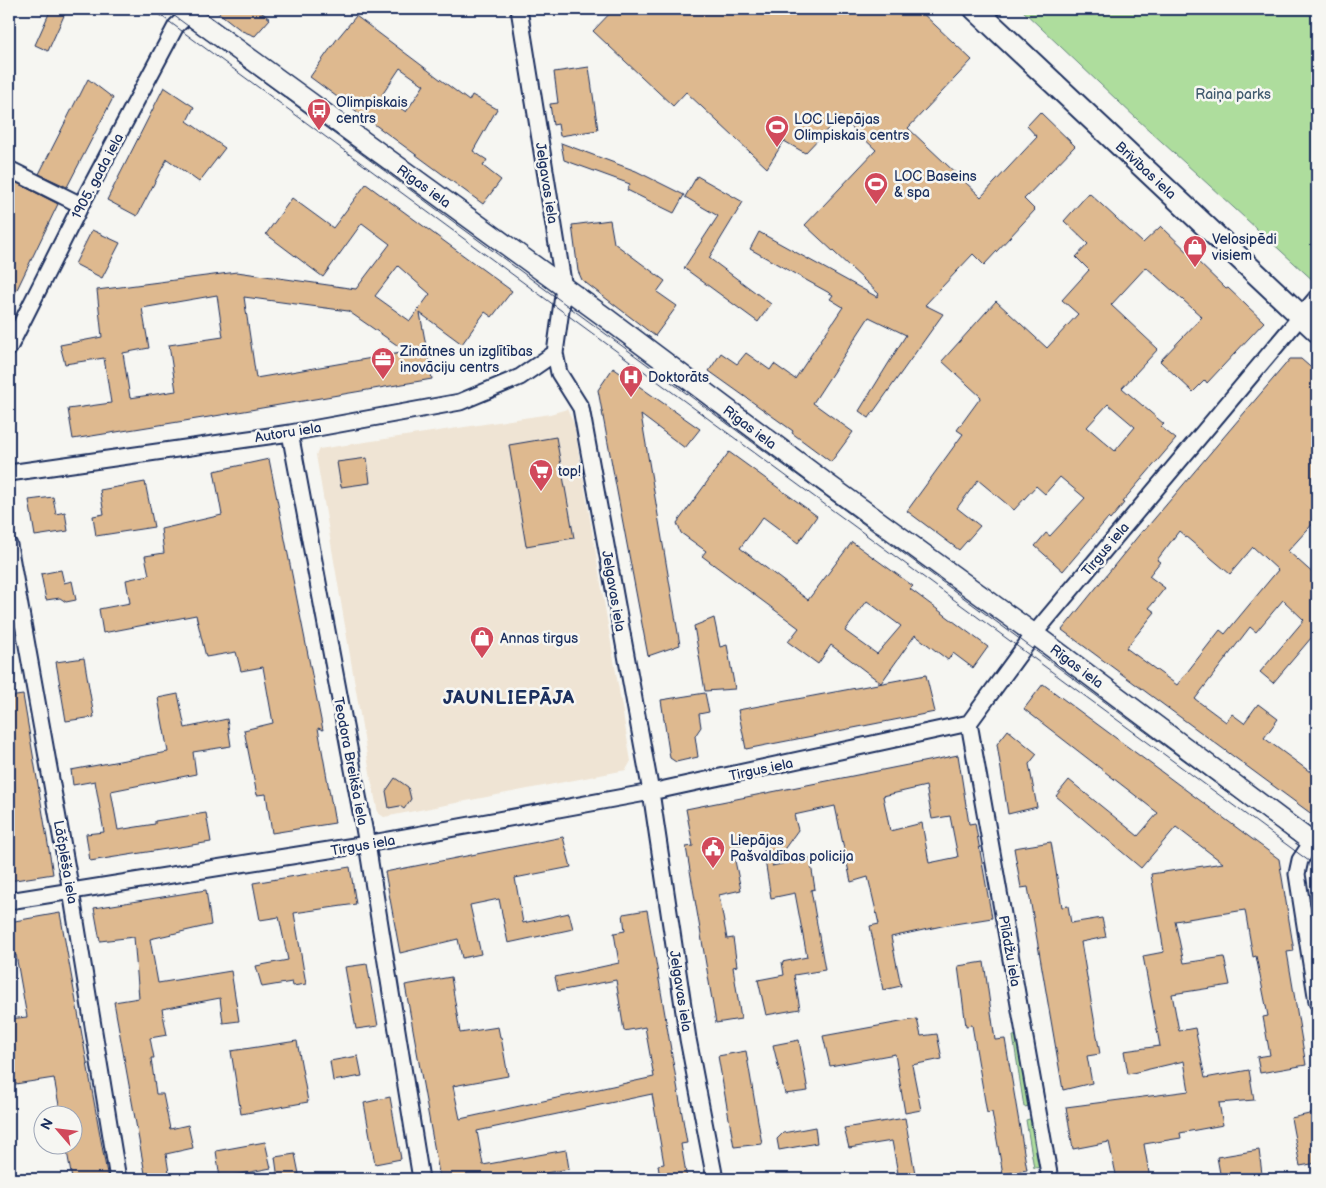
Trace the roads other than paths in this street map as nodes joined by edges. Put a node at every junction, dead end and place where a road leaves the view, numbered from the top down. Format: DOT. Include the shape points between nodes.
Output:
graph roads {
  1 [pos="519,9"];
  2 [pos="975,9"];
  3 [pos="188,11"];
  4 [pos="9,169"];
  5 [pos="81,205"];
  6 [pos="564,288"];
  7 [pos="1317,297"];
  8 [pos="1301,317"];
  9 [pos="1317,331"];
  10 [pos="9,348"];
  11 [pos="555,353"];
  12 [pos="290,433"];
  13 [pos="9,473"];
  14 [pos="9,545"];
  15 [pos="1034,634"];
  16 [pos="969,724"];
  17 [pos="651,792"];
  18 [pos="367,844"];
  19 [pos="1315,844"];
  20 [pos="71,891"];
  21 [pos="9,901"];
  22 [pos="1317,1002"];
  23 [pos="118,1179"];
  24 [pos="421,1179"];
  25 [pos="715,1179"];
  26 [pos="1050,1179"];
  1 -- 6 [label="street, Jelgavas iela"];
  2 -- 8 [label="main road, Brīvības iela"];
  3 -- 5 [label="street, 1905. gada iela" via="176,26"];
  3 -- 6 [label="street, Rīgas iela"];
  4 -- 5 [label="street"];
  5 -- 10 [label="street, 1905. gada iela"];
  6 -- 11 [label="street, Jelgavas iela"];
  6 -- 15 [label="street, Rīgas iela"];
  7 -- 8 [label="street, Tirgus iela"];
  8 -- 9 [label="main road, Brīvības iela"];
  8 -- 15 [label="street, Tirgus iela"];
  11 -- 12 [label="street, Autoru iela" via="520,377 460,402"];
  11 -- 17 [label="street, Jelgavas iela" via="559,373 581,408"];
  12 -- 13 [label="street, Autoru iela"];
  12 -- 18 [label="street, Teodora Breikša iela"];
  14 -- 20 [label="street, Lāčplēša iela"];
  15 -- 16 [label="street, Tirgus iela"];
  15 -- 19 [label="street, Rīgas iela"];
  16 -- 17 [label="street, Tirgus iela"];
  16 -- 26 [label="street, Pīlādžu iela"];
  17 -- 18 [label="street, Tirgus iela"];
  17 -- 25 [label="street, Jelgavas iela" via="688,1039"];
  18 -- 20 [label="street, Tirgus iela"];
  18 -- 24 [label="street, Teodora Breikša iela"];
  19 -- 22 [label="street" via="1300,860 1297,874"];
  20 -- 21 [label="street, Tirgus iela"];
  20 -- 23 [label="street, Lāčplēša iela"];
}
